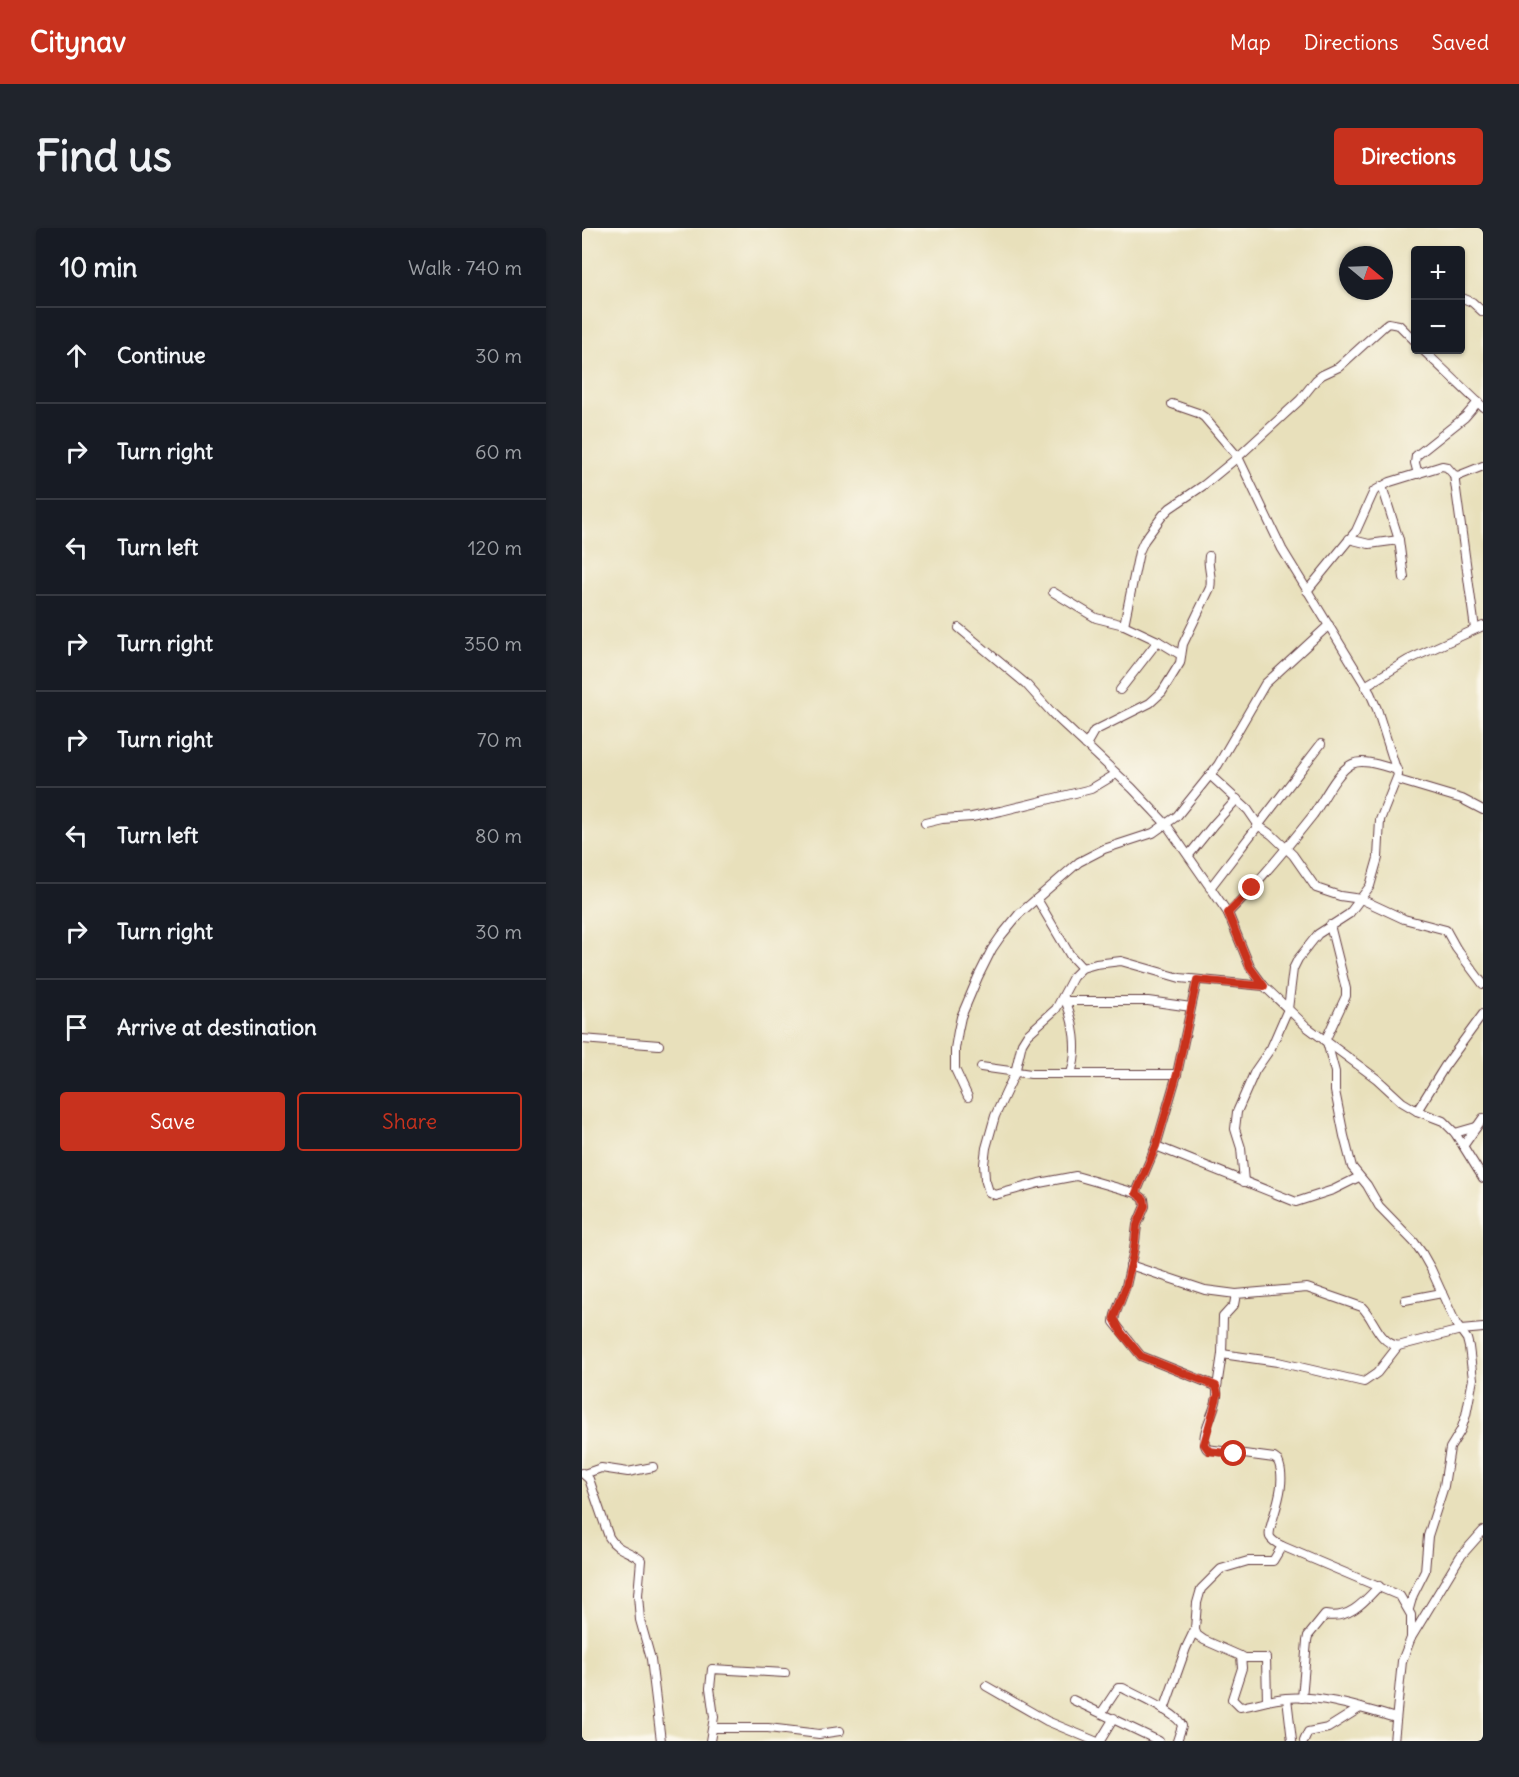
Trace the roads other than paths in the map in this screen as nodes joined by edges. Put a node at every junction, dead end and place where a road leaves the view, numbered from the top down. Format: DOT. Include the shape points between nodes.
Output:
graph roads {
  1 [pos="1465,299"];
  2 [pos="1482,310"];
  3 [pos="1411,338"];
  4 [pos="1427,354"];
  5 [pos="1172,404"];
  6 [pos="1481,404"];
  7 [pos="1238,458"];
  8 [pos="1483,466"];
  9 [pos="1418,474"];
  10 [pos="1454,475"];
  11 [pos="1382,486"];
  12 [pos="1349,539"];
  13 [pos="1399,540"];
  14 [pos="1209,556"];
  15 [pos="1404,578"];
  16 [pos="1307,591"];
  17 [pos="1053,592"];
  18 [pos="1124,625"];
  19 [pos="1329,625"];
  20 [pos="959,628"];
  21 [pos="1479,628"];
  22 [pos="1158,640"];
  23 [pos="1181,656"];
  24 [pos="1365,686"];
  25 [pos="1120,690"];
  26 [pos="1321,744"];
  27 [pos="1086,745"];
  28 [pos="1398,770"];
  29 [pos="1116,774"];
  30 [pos="1210,776"];
  31 [pos="1398,780"];
  32 [pos="1236,799"];
  33 [pos="1483,810"];
  34 [pos="925,823"];
  35 [pos="1166,824"];
  36 [pos="1259,826"];
  37 [pos="1285,847"];
  38 [pos="1190,855"];
  39 [pos="1210,888"];
  40 [pos="1037,899"];
  41 [pos="1361,899"];
  42 [pos="1228,913"];
  43 [pos="1330,925"];
  44 [pos="1468,963"];
  45 [pos="1082,968"];
  46 [pos="1483,974"];
  47 [pos="1197,980"];
  48 [pos="1483,984"];
  49 [pos="1264,986"];
  50 [pos="1065,998"];
  51 [pos="1191,1007"];
  52 [pos="1288,1009"];
  53 [pos="1483,1014"];
  54 [pos="582,1039"];
  55 [pos="1326,1042"];
  56 [pos="659,1046"];
  57 [pos="981,1067"];
  58 [pos="1015,1073"];
  59 [pos="1071,1073"];
  60 [pos="1177,1074"];
  61 [pos="969,1097"];
  62 [pos="1417,1111"];
  63 [pos="1483,1118"];
  64 [pos="1476,1127"];
  65 [pos="1455,1133"];
  66 [pos="1464,1145"];
  67 [pos="1156,1146"];
  68 [pos="1359,1177"];
  69 [pos="1483,1178"];
  70 [pos="1244,1182"];
  71 [pos="1136,1193"];
  72 [pos="1130,1265"];
  73 [pos="1442,1293"];
  74 [pos="1236,1294"];
  75 [pos="1405,1300"];
  76 [pos="1483,1328"];
  77 [pos="1461,1330"];
  78 [pos="1398,1346"];
  79 [pos="1222,1354"];
  80 [pos="1217,1387"];
  81 [pos="652,1467"];
  82 [pos="583,1474"];
  83 [pos="1483,1531"];
  84 [pos="1282,1546"];
  85 [pos="1378,1586"];
  86 [pos="1408,1609"];
  87 [pos="1195,1630"];
  88 [pos="1411,1638"];
  89 [pos="1241,1656"];
  90 [pos="785,1673"];
  91 [pos="986,1686"];
  92 [pos="1287,1698"];
  93 [pos="1302,1698"];
  94 [pos="1073,1700"];
  95 [pos="1267,1701"];
  96 [pos="1360,1708"];
  97 [pos="1164,1710"];
  98 [pos="1102,1713"];
  99 [pos="1114,1718"];
  100 [pos="1396,1718"];
  101 [pos="713,1728"];
  102 [pos="840,1731"];
  103 [pos="661,1741"];
  104 [pos="710,1741"];
  105 [pos="1094,1741"];
  106 [pos="1159,1741"];
  107 [pos="1177,1741"];
  108 [pos="1292,1741"];
  109 [pos="1304,1741"];
  110 [pos="1394,1741"];
  1 -- 2 [label="street"];
  3 -- 7 [label="street" via="1399,325 1388,323 1339,367 1316,380"];
  4 -- 6 [label="street"];
  5 -- 7 [label="street" via="1198,412"];
  6 -- 9 [label="street" via="1416,456"];
  7 -- 16 [label="street" via="1265,517"];
  7 -- 18 [label="street" via="1170,508 1144,541"];
  8 -- 10 [label="street"];
  9 -- 10 [label="street" via="1442,466"];
  9 -- 11 [label="street"];
  10 -- 21 [label="street"];
  11 -- 12 [label="street" via="1372,494 1358,528"];
  11 -- 13 [label="street"];
  12 -- 13 [label="street" via="1369,544"];
  12 -- 16 [label="street"];
  13 -- 15 [label="street"];
  14 -- 23 [label="street" via="1210,588"];
  16 -- 19 [label="street"];
  17 -- 18 [label="street" via="1096,618"];
  18 -- 22 [label="street"];
  19 -- 24 [label="street"];
  19 -- 30 [label="street" via="1264,684"];
  20 -- 27 [label="street" via="1040,697"];
  21 -- 24 [label="street" via="1408,660"];
  22 -- 23 [label="street"];
  22 -- 25 [label="street"];
  23 -- 27 [label="street" via="1156,698 1100,727"];
  24 -- 28 [label="street"];
  26 -- 36 [label="street"];
  27 -- 29 [label="street"];
  28 -- 31 [label="street"];
  28 -- 37 [label="street" via="1358,762 1350,765"];
  29 -- 34 [label="street" via="1075,793 972,817"];
  29 -- 35 [label="street"];
  30 -- 32 [label="street"];
  30 -- 35 [label="street"];
  31 -- 33 [label="street" via="1462,799"];
  31 -- 41 [label="street" via="1382,811 1376,868"];
  32 -- 36 [label="street"];
  32 -- 38 [label="street"];
  35 -- 38 [label="street"];
  35 -- 40 [label="street" via="1142,837 1091,854"];
  36 -- 37 [label="street"];
  36 -- 39 [label="street"];
  37 -- 41 [label="street" via="1316,888"];
  37 -- 42 [label="street"];
  38 -- 39 [label="street"];
  39 -- 42 [label="street"];
  40 -- 45 [label="street" via="1070,956"];
  40 -- 61 [label="street" via="1019,914 992,949 961,1017 955,1069"];
  41 -- 43 [label="street" via="1349,914"];
  41 -- 44 [label="street" via="1404,919 1446,930"];
  42 -- 49 [label="street" via="1250,967"];
  43 -- 52 [label="street" via="1310,943 1293,969"];
  43 -- 55 [label="street" via="1346,989 1344,1003"];
  44 -- 46 [label="street"];
  44 -- 48 [label="street"];
  45 -- 47 [label="street" via="1121,961"];
  45 -- 50 [label="street" via="1073,977"];
  47 -- 49 [label="street"];
  47 -- 51 [label="street"];
  49 -- 52 [label="street"];
  50 -- 51 [label="street"];
  50 -- 58 [label="street" via="1024,1040"];
  50 -- 59 [label="street" via="1076,1053"];
  51 -- 60 [label="street"];
  52 -- 55 [label="street"];
  52 -- 70 [label="street" via="1236,1117"];
  53 -- 62 [label="street"];
  54 -- 56 [label="street"];
  55 -- 62 [label="street"];
  55 -- 68 [label="street" via="1335,1072 1347,1154"];
  57 -- 58 [label="street"];
  58 -- 59 [label="street"];
  58 -- 71 [label="street" via="995,1116 986,1148 985,1179 989,1192 999,1194 1078,1176"];
  59 -- 60 [label="street"];
  60 -- 67 [label="street"];
  62 -- 65 [label="street" via="1443,1121"];
  63 -- 64 [label="street"];
  64 -- 65 [label="street"];
  64 -- 66 [label="street"];
  65 -- 66 [label="street"];
  66 -- 69 [label="street"];
  67 -- 70 [label="street"];
  67 -- 71 [label="street"];
  68 -- 70 [label="street" via="1296,1202"];
  68 -- 73 [label="street" via="1386,1215 1418,1247"];
  71 -- 72 [label="street" via="1146,1204 1137,1225"];
  72 -- 74 [label="street" via="1205,1290"];
  72 -- 80 [label="street" via="1114,1322 1141,1356"];
  73 -- 75 [label="street"];
  73 -- 77 [label="street"];
  74 -- 78 [label="street" via="1307,1288 1362,1307 1380,1335"];
  74 -- 79 [label="street" via="1234,1305 1223,1317"];
  76 -- 77 [label="street"];
  77 -- 78 [label="street"];
  77 -- 86 [label="street" via="1467,1339 1473,1385 1464,1424 1450,1448 1446,1479 1428,1536 1425,1571"];
  78 -- 79 [label="street" via="1377,1373 1364,1382 1270,1360"];
  79 -- 80 [label="street"];
  80 -- 84 [label="street" via="1204,1444 1209,1451 1278,1461 1281,1487 1270,1534"];
  81 -- 82 [label="street" via="628,1472 601,1468"];
  82 -- 103 [label="street" via="589,1479 613,1545 640,1560 640,1620 651,1659"];
  83 -- 88 [label="street" via="1460,1557"];
  84 -- 85 [label="street"];
  84 -- 87 [label="street" via="1273,1561 1240,1563 1217,1572 1201,1589"];
  85 -- 86 [label="street" via="1400,1596"];
  85 -- 93 [label="street" via="1355,1609 1334,1617 1325,1615 1308,1636"];
  86 -- 88 [label="street"];
  87 -- 89 [label="street" via="1204,1640"];
  87 -- 97 [label="street"];
  88 -- 100 [label="street" via="1402,1661"];
  89 -- 95 [label="street" via="1267,1660"];
  89 -- 95 [label="street" via="1243,1665 1233,1700 1242,1707"];
  90 -- 101 [label="street" via="712,1669"];
  91 -- 105 [label="street" via="1047,1721"];
  92 -- 93 [label="street"];
  92 -- 95 [label="street"];
  92 -- 108 [label="street"];
  93 -- 96 [label="street"];
  94 -- 98 [label="street"];
  96 -- 100 [label="street"];
  96 -- 109 [label="street" via="1328,1728 1308,1732"];
  97 -- 98 [label="street" via="1120,1687"];
  97 -- 107 [label="street" via="1182,1724"];
  98 -- 99 [label="street"];
  99 -- 105 [label="street"];
  99 -- 106 [label="street"];
  100 -- 110 [label="street"];
  101 -- 102 [label="street" via="768,1728 819,1734"];
  101 -- 104 [label="street"];
}
